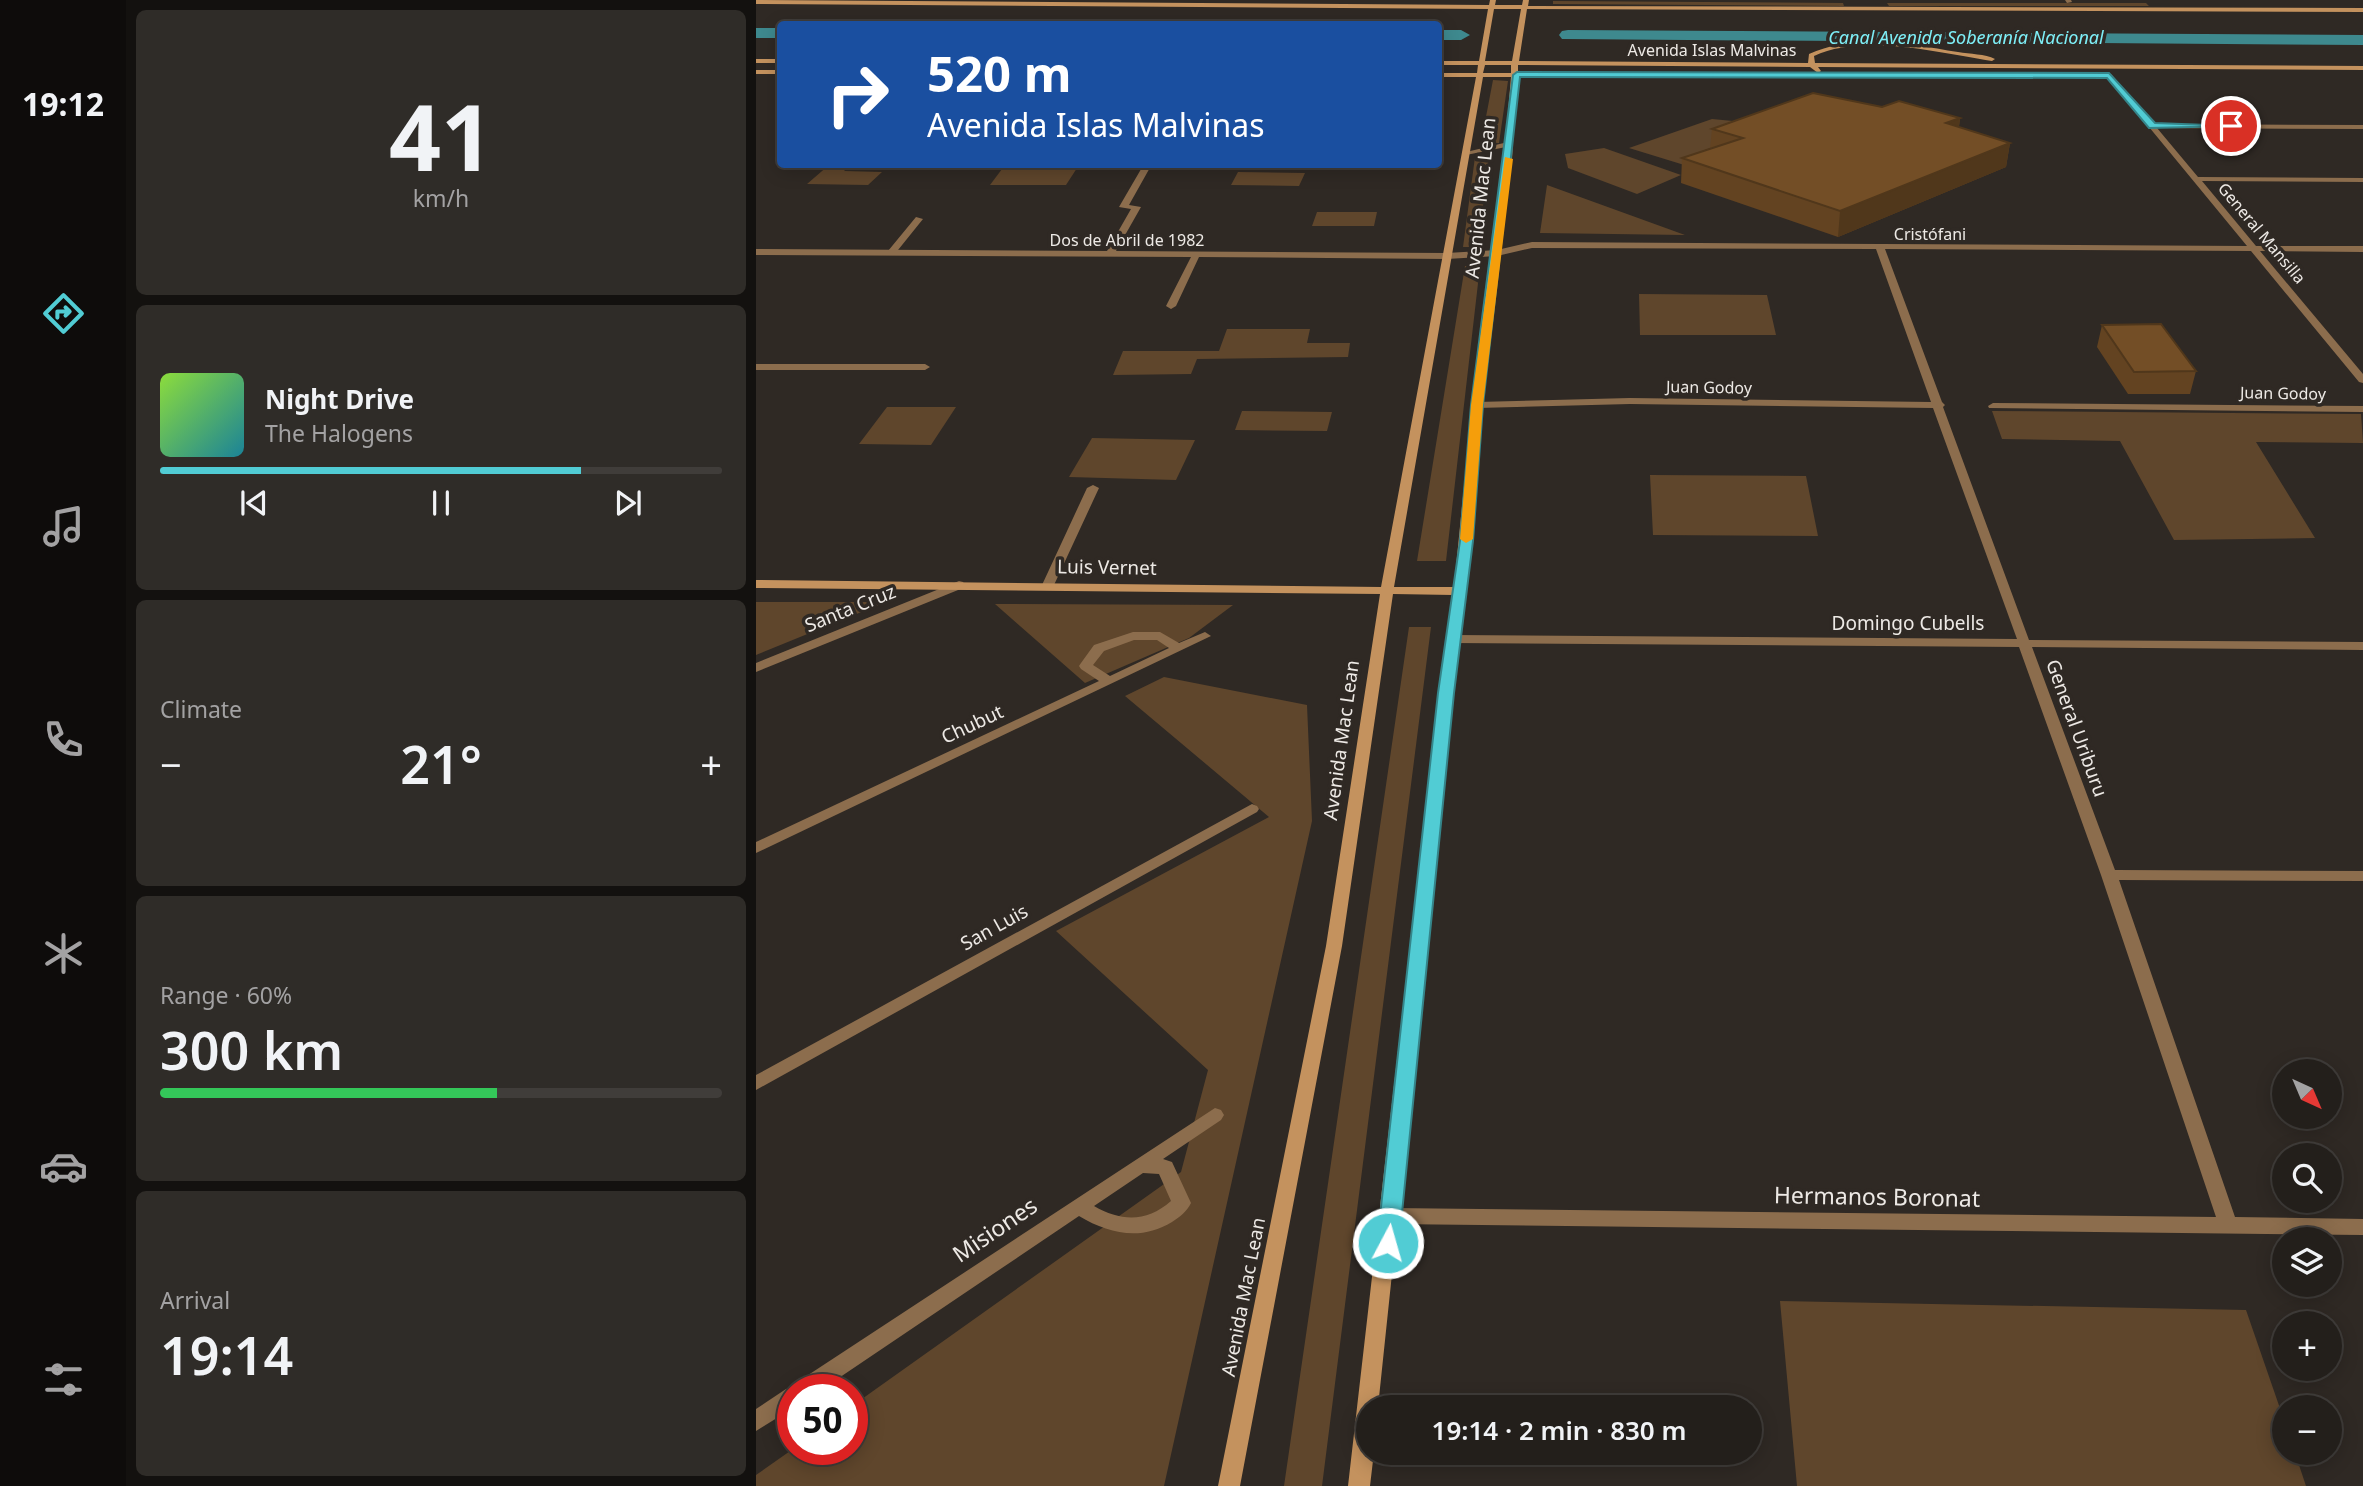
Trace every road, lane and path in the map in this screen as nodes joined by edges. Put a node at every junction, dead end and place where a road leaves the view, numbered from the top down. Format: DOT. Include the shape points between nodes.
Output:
graph roads {
  1 [pos="1324,0"];
  2 [pos="1678,0"];
  3 [pos="1864,1"];
  4 [pos="2069,1"];
  5 [pos="756,2"];
  6 [pos="934,2"];
  7 [pos="1036,2"];
  8 [pos="1220,2"];
  9 [pos="1344,2"];
  10 [pos="1492,2"];
  11 [pos="2210,2"];
  12 [pos="2258,2"];
  13 [pos="1114,3"];
  14 [pos="1525,3"];
  15 [pos="2363,3"];
  16 [pos="1868,7"];
  17 [pos="2218,9"];
  18 [pos="2266,9"];
  19 [pos="2363,10"];
  20 [pos="756,61"];
  21 [pos="777,61"];
  22 [pos="1442,63"];
  23 [pos="1482,63"];
  24 [pos="1516,63"];
  25 [pos="1812,65"];
  26 [pos="2038,66"];
  27 [pos="2363,68"];
  28 [pos="756,72"];
  29 [pos="777,72"];
  30 [pos="1821,74"];
  31 [pos="1442,75"];
  32 [pos="1480,75"];
  33 [pos="1517,75"];
  34 [pos="2109,75"];
  35 [pos="2363,76"];
  36 [pos="2152,126"];
  37 [pos="2363,127"];
  38 [pos="1508,144"];
  39 [pos="1466,153"];
  40 [pos="1146,168"];
  41 [pos="2195,179"];
  42 [pos="2363,180"];
  43 [pos="919,219"];
  44 [pos="1881,248"];
  45 [pos="2256,248"];
  46 [pos="2363,249"];
  47 [pos="756,252"];
  48 [pos="891,253"];
  49 [pos="1497,253"];
  50 [pos="1110,254"];
  51 [pos="1196,255"];
  52 [pos="1447,256"];
  53 [pos="1171,306"];
  54 [pos="756,367"];
  55 [pos="925,367"];
  56 [pos="2363,380"];
  57 [pos="1477,405"];
  58 [pos="1940,405"];
  59 [pos="1993,406"];
  60 [pos="2363,409"];
  61 [pos="1093,488"];
  62 [pos="756,584"];
  63 [pos="958,584"];
  64 [pos="1048,585"];
  65 [pos="1387,590"];
  66 [pos="1458,591"];
  67 [pos="1205,636"];
  68 [pos="1453,639"];
  69 [pos="2026,644"];
  70 [pos="2363,646"];
  71 [pos="1178,648"];
  72 [pos="756,668"];
  73 [pos="1109,681"];
  74 [pos="1252,808"];
  75 [pos="756,848"];
  76 [pos="2109,875"];
  77 [pos="2363,876"];
  78 [pos="756,1083"];
  79 [pos="1216,1115"];
  80 [pos="1140,1165"];
  81 [pos="1080,1206"];
  82 [pos="1391,1216"];
  83 [pos="2228,1225"];
  84 [pos="2363,1227"];
  85 [pos="827,1374"];
  86 [pos="777,1407"];
  87 [pos="756,1421"];
  88 [pos="1229,1486"];
  89 [pos="1359,1486"];
  1 -- 9 [label="main road"];
  2 -- 3 [label="main road"];
  3 -- 4 [label="main road"];
  3 -- 16 [label="main road"];
  4 -- 11 [label="main road"];
  5 -- 6 [label="main road"];
  6 -- 7 [label="main road"];
  7 -- 13 [label="main road"];
  8 -- 9 [label="main road"];
  8 -- 13 [label="main road"];
  9 -- 10 [label="main road"];
  10 -- 14 [label="main road"];
  10 -- 23 [label="main road, Avenida Mac Lean"];
  11 -- 12 [label="main road"];
  11 -- 17 [label="main road"];
  12 -- 15 [label="main road"];
  12 -- 18 [label="main road"];
  14 -- 16 [label="main road"];
  14 -- 24 [label="main road, Avenida Mac Lean"];
  16 -- 17 [label="main road"];
  17 -- 18 [label="main road"];
  18 -- 19 [label="main road"];
  20 -- 21 [label="main road"];
  22 -- 23 [label="main road, Avenida Islas Malvinas"];
  23 -- 24 [label="main road, Avenida Islas Malvinas"];
  23 -- 32 [label="main road, Avenida Mac Lean"];
  24 -- 25 [label="main road, Avenida Islas Malvinas"];
  24 -- 33 [label="main road, Avenida Mac Lean"];
  25 -- 26 [label="main road, Avenida Islas Malvinas"];
  25 -- 26 [label="main road" via="1811,55 1818,50 1857,45 1929,49"];
  25 -- 30 [label="main road"];
  26 -- 27 [label="main road, Avenida Islas Malvinas"];
  28 -- 29 [label="main road"];
  30 -- 33 [label="main road, Avenida Islas Malvinas"];
  30 -- 34 [label="main road, Avenida Islas Malvinas"];
  31 -- 32 [label="main road, Avenida Islas Malvinas"];
  32 -- 33 [label="main road, Avenida Islas Malvinas"];
  32 -- 39 [label="main road, Avenida Mac Lean"];
  33 -- 38 [label="main road, Avenida Mac Lean"];
  34 -- 35 [label="main road, Avenida Islas Malvinas"];
  34 -- 36 [label="street, General Mansilla"];
  36 -- 37 [label="street"];
  36 -- 41 [label="street, General Mansilla"];
  38 -- 39 [label="street"];
  38 -- 49 [label="main road, Avenida Mac Lean"];
  39 -- 52 [label="main road, Avenida Mac Lean"];
  40 -- 50 [label="street" via="1123,207 1137,207"];
  41 -- 42 [label="street"];
  41 -- 45 [label="street, General Mansilla"];
  43 -- 48 [label="street"];
  44 -- 45 [label="street, Cristófani"];
  44 -- 49 [label="street, Cristófani" via="1532,245"];
  44 -- 58 [label="street, General Uriburu"];
  45 -- 46 [label="street, Cristófani"];
  45 -- 56 [label="street, General Mansilla"];
  47 -- 48 [label="street, Dos de Abril de 1982"];
  48 -- 50 [label="street, Dos de Abril de 1982"];
  49 -- 52 [label="street, Dos de Abril de 1982"];
  49 -- 57 [label="main road, Avenida Mac Lean"];
  50 -- 51 [label="street, Dos de Abril de 1982"];
  51 -- 52 [label="street, Dos de Abril de 1982"];
  51 -- 53 [label="street"];
  52 -- 65 [label="main road, Avenida Mac Lean"];
  54 -- 55 [label="street"];
  57 -- 58 [label="street, Juan Godoy" via="1630,401"];
  57 -- 66 [label="main road, Avenida Mac Lean"];
  58 -- 69 [label="street, General Uriburu"];
  59 -- 60 [label="street, Juan Godoy"];
  61 -- 64 [label="street"];
  62 -- 63 [label="main road, Luis Vernet"];
  63 -- 64 [label="main road, Luis Vernet"];
  63 -- 72 [label="street, Santa Cruz"];
  64 -- 65 [label="main road, Luis Vernet"];
  65 -- 66 [label="main road, Luis Vernet"];
  65 -- 88 [label="main road, Avenida Mac Lean" via="1334,946"];
  66 -- 68 [label="main road, Avenida Mac Lean"];
  67 -- 71 [label="street, Chubut"];
  68 -- 69 [label="street, Domingo Cubells"];
  68 -- 82 [label="main road, Avenida Mac Lean"];
  69 -- 70 [label="street, Domingo Cubells"];
  69 -- 76 [label="street, General Uriburu"];
  71 -- 73 [label="street, Chubut"];
  71 -- 73 [label="street" via="1160,636 1133,636 1099,648 1086,666"];
  73 -- 75 [label="street, Chubut"];
  74 -- 78 [label="street, San Luis"];
  76 -- 77 [label="street"];
  76 -- 83 [label="street, General Uriburu"];
  79 -- 80 [label="street, Misiones"];
  80 -- 81 [label="street, Misiones"];
  80 -- 81 [label="street" via="1165,1167 1182,1203 1168,1218 1121,1227"];
  81 -- 85 [label="street, Misiones"];
  82 -- 83 [label="street, Hermanos Boronat"];
  82 -- 89 [label="main road, Avenida Mac Lean"];
  83 -- 84 [label="street, Hermanos Boronat"];
  86 -- 87 [label="street"];
}
